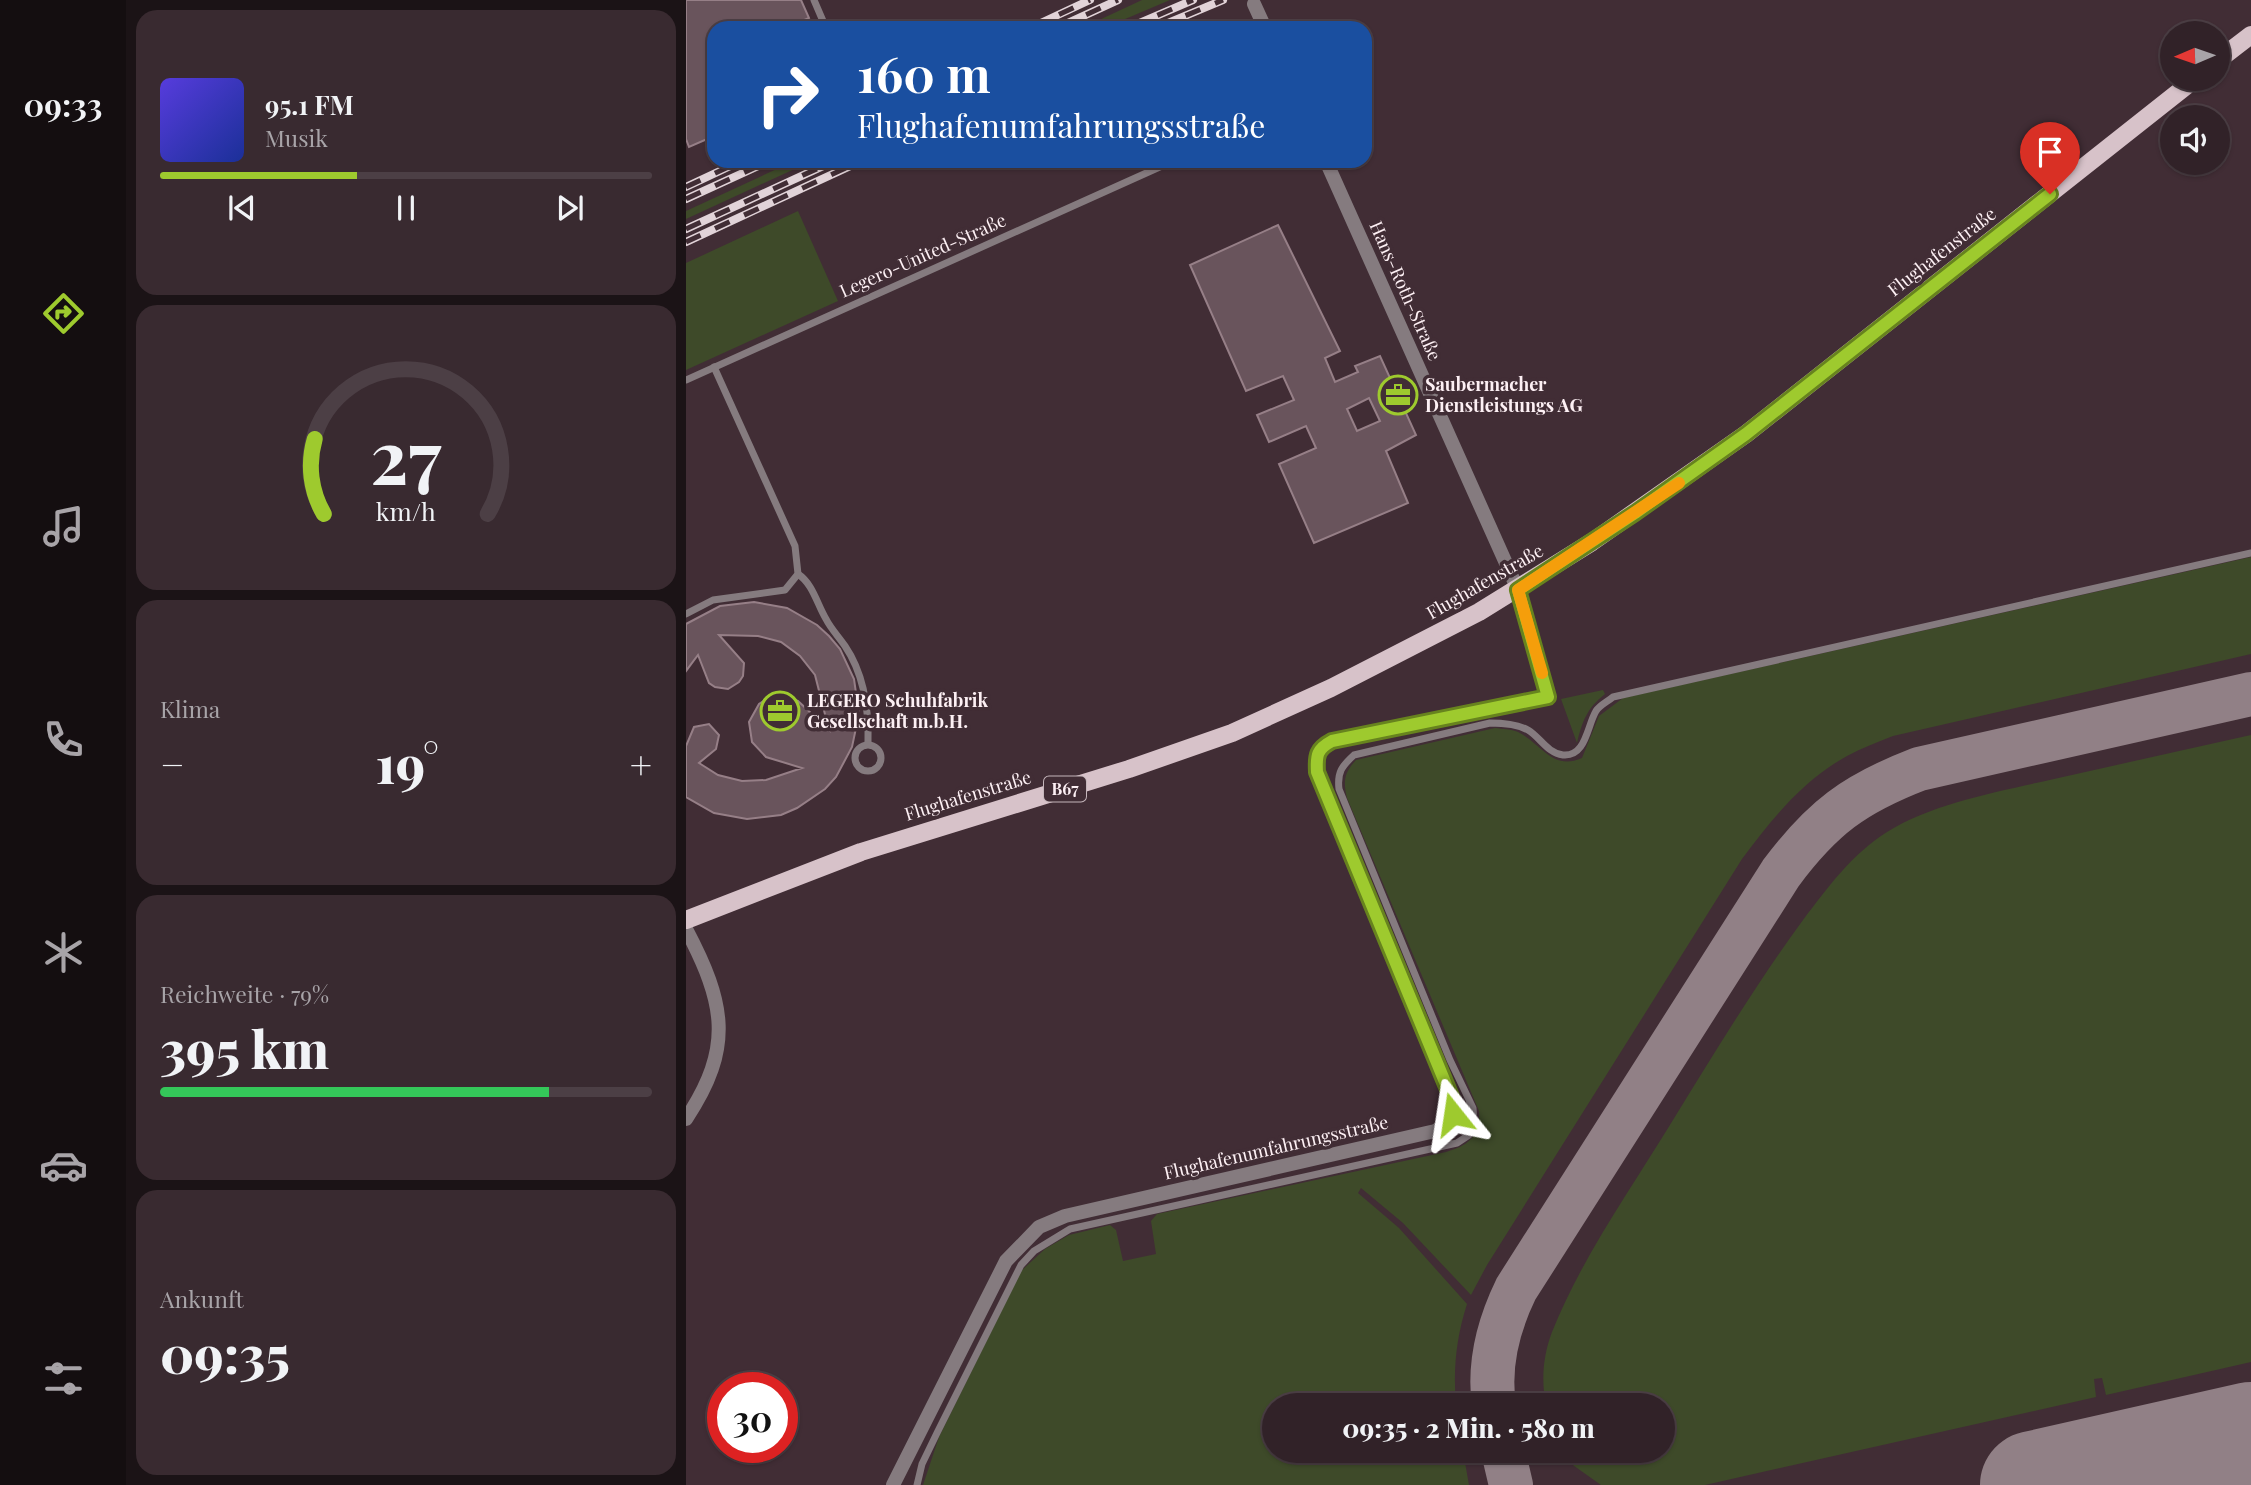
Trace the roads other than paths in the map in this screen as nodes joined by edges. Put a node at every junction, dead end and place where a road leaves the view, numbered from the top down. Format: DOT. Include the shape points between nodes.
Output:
graph roads {
  1 [pos="814,0"];
  2 [pos="1254,4"];
  3 [pos="823,21"];
  4 [pos="1262,21"];
  5 [pos="2251,34"];
  6 [pos="2230,51"];
  7 [pos="2180,91"];
  8 [pos="1157,168"];
  9 [pos="1329,168"];
  10 [pos="714,368"];
  11 [pos="686,380"];
  12 [pos="2251,553"];
  13 [pos="798,574"];
  14 [pos="1518,590"];
  15 [pos="686,614"];
  16 [pos="868,744"];
  17 [pos="686,920"];
  18 [pos="686,929"];
  19 [pos="686,1119"];
  20 [pos="897,1483"];
  21 [pos="917,1485"];
  1 -- 3 [label="lane"];
  2 -- 4 [label="street"];
  5 -- 6 [label="main road"];
  7 -- 14 [label="main road, Flughafenstraße / B67" via="1746,434"];
  8 -- 10 [label="lane, Legero-United-Straße"];
  9 -- 14 [label="street, Hans-Roth-Straße"];
  10 -- 11 [label="lane, Legero-United-Straße"];
  10 -- 13 [label="lane" via="795,546"];
  12 -- 21 [label="lane" via="1612,697 1598,708 1582,747 1554,752 1528,730 1490,723 1354,755 1342,766 1339,789 1474,1108 1475,1123 1469,1135 1457,1143 1070,1229 1054,1237 1021,1265 922,1464"];
  13 -- 15 [label="lane" via="786,590 713,600"];
  13 -- 16 [label="lane" via="853,661 867,712"];
  14 -- 17 [label="main road, Flughafenstraße / B67" via="1391,658 1232,733 892,842"];
  14 -- 20 [label="street, Flughafenumfahrungsstraße" via="1548,697 1332,741 1316,755 1317,772 1452,1099 1448,1124 1436,1131 1065,1216 1039,1227 1006,1261"];
  18 -- 19 [label="street" via="718,1006 719,1051 706,1090"];
}
